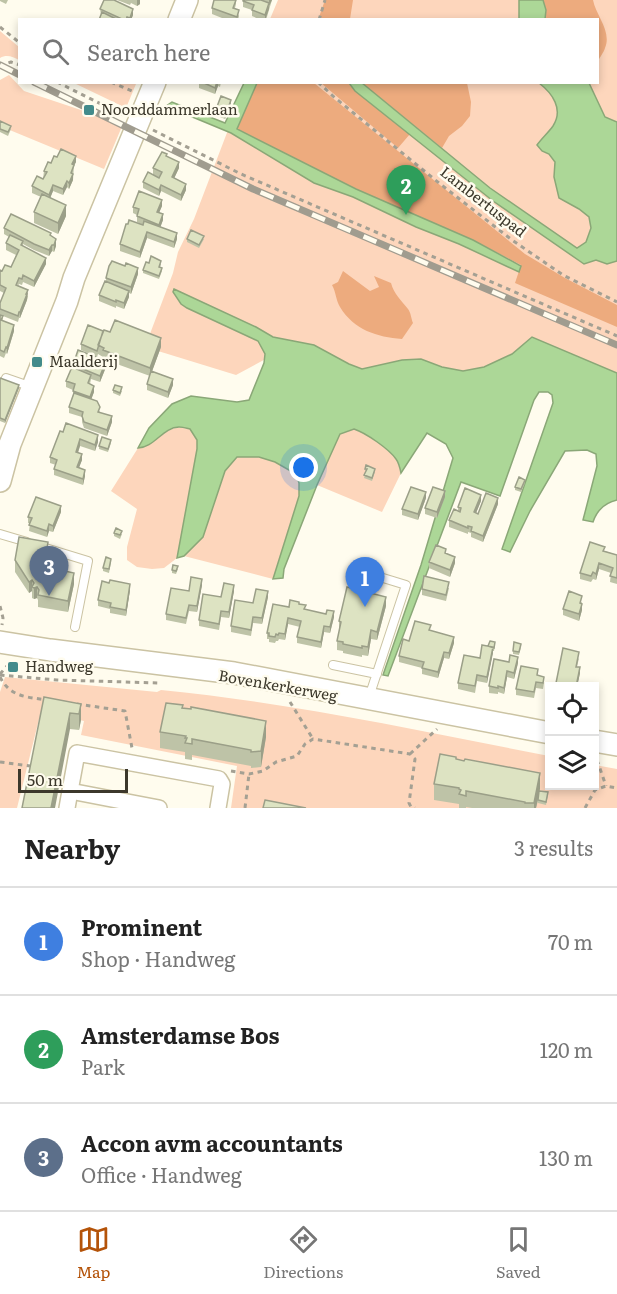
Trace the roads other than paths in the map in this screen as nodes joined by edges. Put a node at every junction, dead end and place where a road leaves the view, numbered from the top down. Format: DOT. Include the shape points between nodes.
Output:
graph roads {
  1 [pos="187,0"];
  2 [pos="180,18"];
  3 [pos="152,90"];
  4 [pos="33,387"];
  5 [pos="0,396"];
  6 [pos="5,441"];
  7 [pos="0,482"];
  8 [pos="0,534"];
  9 [pos="370,574"];
  10 [pos="75,627"];
  11 [pos="1,634"];
  12 [pos="333,665"];
  13 [pos="377,675"];
  14 [pos="369,699"];
  15 [pos="545,732"];
  16 [pos="599,742"];
  17 [pos="617,746"];
  18 [pos="70,791"];
  19 [pos="67,808"];
  20 [pos="159,808"];
  21 [pos="218,808"];
  1 -- 2 [label="main road"];
  3 -- 4 [label="main road"];
  4 -- 5 [label="lane" via="6,378"];
  4 -- 6 [label="main road"];
  6 -- 7 [label="main road"];
  8 -- 10 [label="lane" via="88,561"];
  9 -- 13 [label="lane" via="406,585"];
  11 -- 14 [label="main road" via="50,650 234,673"];
  12 -- 13 [label="lane"];
  13 -- 14 [label="lane"];
  14 -- 15 [label="main road"];
  16 -- 17 [label="main road"];
  18 -- 19 [label="street"];
  18 -- 20 [label="street"];
  18 -- 21 [label="street" via="77,753 219,779 222,784"];
}
